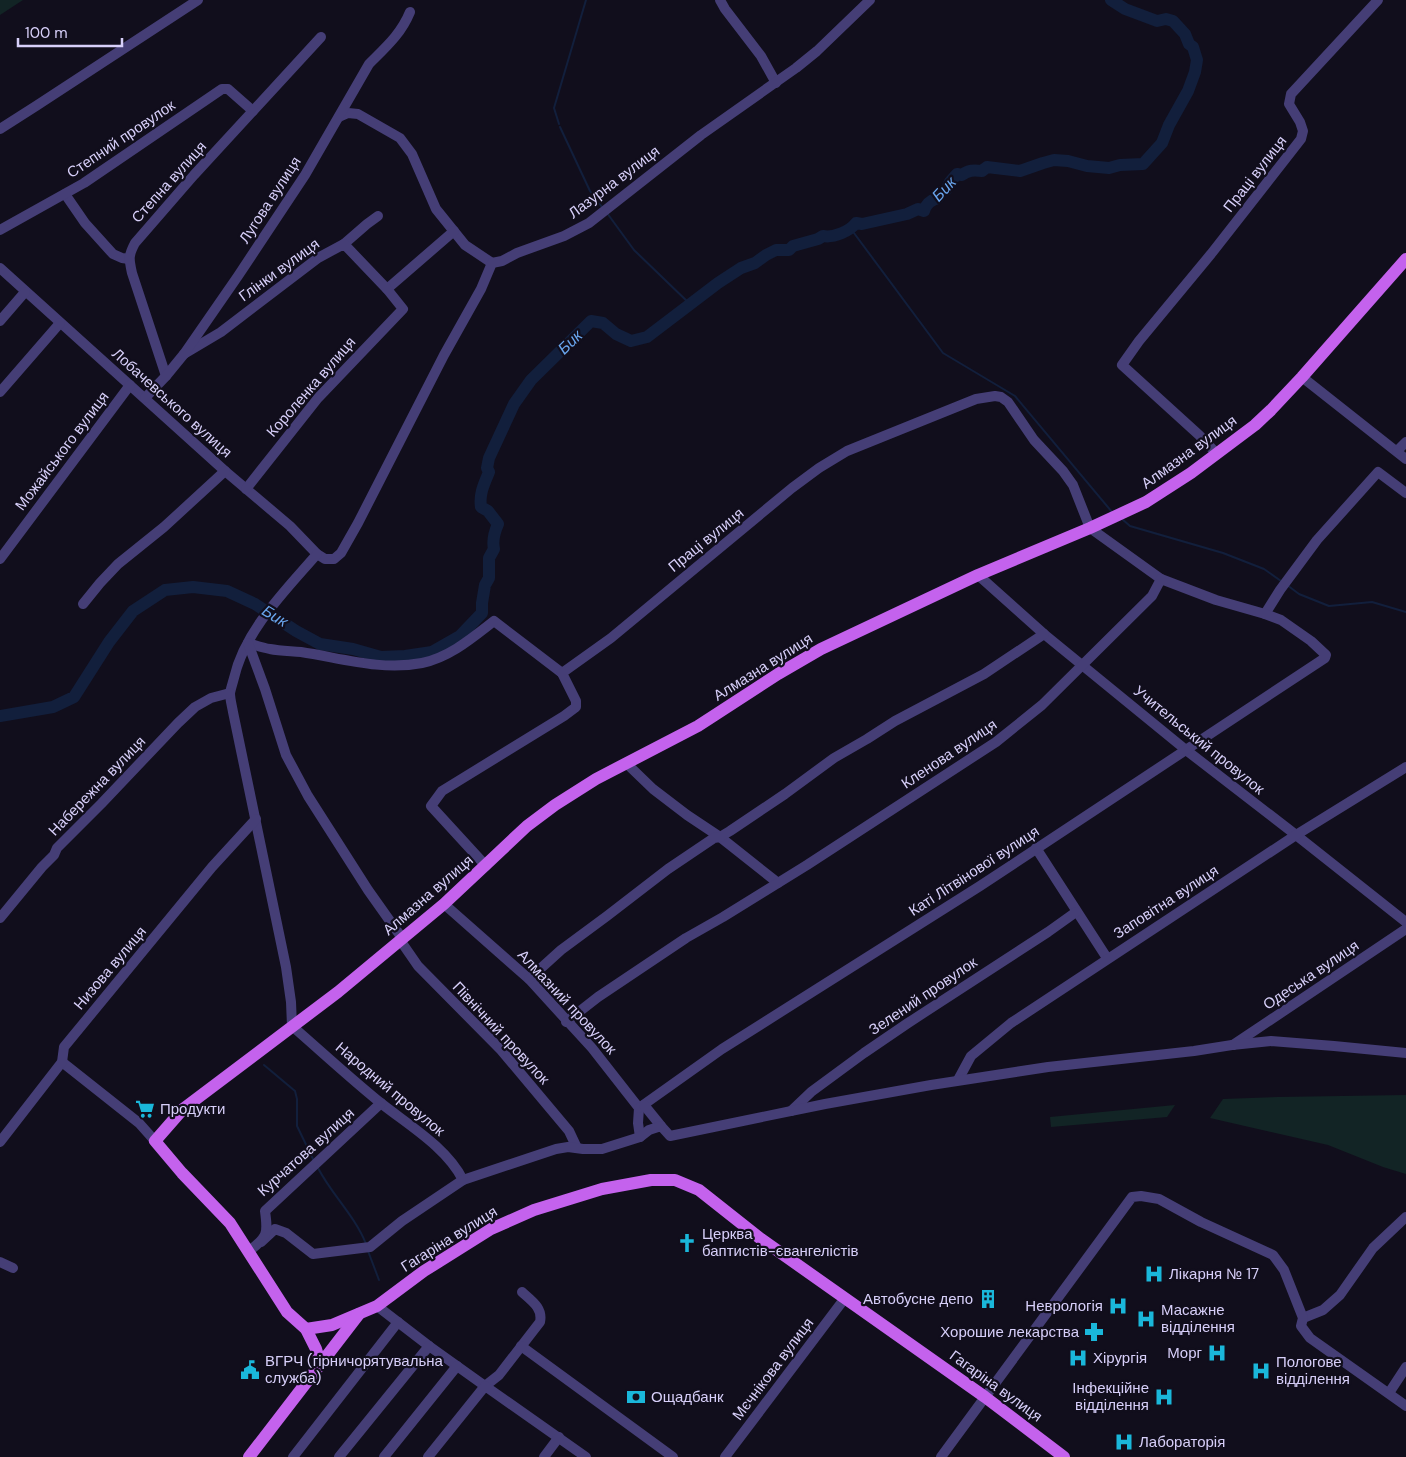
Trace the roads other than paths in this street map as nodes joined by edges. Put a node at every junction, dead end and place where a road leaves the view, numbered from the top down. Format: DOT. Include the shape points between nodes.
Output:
graph roads {
  1 [pos="198,0"];
  2 [pos="720,0"];
  3 [pos="870,0"];
  4 [pos="1378,0"];
  5 [pos="410,12"];
  6 [pos="321,37"];
  7 [pos="776,83"];
  8 [pos="253,111"];
  9 [pos="340,117"];
  10 [pos="0,129"];
  11 [pos="65,194"];
  12 [pos="378,216"];
  13 [pos="0,230"];
  14 [pos="454,231"];
  15 [pos="344,244"];
  16 [pos="129,259"];
  17 [pos="1406,259"];
  18 [pos="492,263"];
  19 [pos="0,268"];
  20 [pos="387,289"];
  21 [pos="25,292"];
  22 [pos="403,309"];
  23 [pos="0,321"];
  24 [pos="60,323"];
  25 [pos="184,354"];
  26 [pos="166,376"];
  27 [pos="1302,377"];
  28 [pos="130,385"];
  29 [pos="0,392"];
  30 [pos="144,398"];
  31 [pos="1406,442"];
  32 [pos="1397,451"];
  33 [pos="1217,454"];
  34 [pos="1406,459"];
  35 [pos="225,471"];
  36 [pos="246,489"];
  37 [pos="1406,493"];
  38 [pos="1090,528"];
  39 [pos="321,557"];
  40 [pos="0,559"];
  41 [pos="978,575"];
  42 [pos="1160,579"];
  43 [pos="83,604"];
  44 [pos="1265,614"];
  45 [pos="1044,634"];
  46 [pos="248,643"];
  47 [pos="1082,664"];
  48 [pos="562,673"];
  49 [pos="230,693"];
  50 [pos="1186,750"];
  51 [pos="627,764"];
  52 [pos="1406,767"];
  53 [pos="256,819"];
  54 [pos="1296,835"];
  55 [pos="720,837"];
  56 [pos="1036,848"];
  57 [pos="486,866"];
  58 [pos="778,883"];
  59 [pos="444,904"];
  60 [pos="1076,912"];
  61 [pos="0,918"];
  62 [pos="1406,922"];
  63 [pos="1406,929"];
  64 [pos="401,939"];
  65 [pos="1107,958"];
  66 [pos="529,979"];
  67 [pos="566,1022"];
  68 [pos="292,1026"];
  69 [pos="1232,1045"];
  70 [pos="1406,1054"];
  71 [pos="62,1062"];
  72 [pos="958,1080"];
  73 [pos="382,1104"];
  74 [pos="642,1107"];
  75 [pos="791,1112"];
  76 [pos="661,1126"];
  77 [pos="640,1137"];
  78 [pos="0,1142"];
  79 [pos="155,1142"];
  80 [pos="577,1148"];
  81 [pos="463,1180"];
  82 [pos="1406,1217"];
  83 [pos="261,1242"];
  84 [pos="249,1251"];
  85 [pos="0,1262"];
  86 [pos="13,1268"];
  87 [pos="522,1292"];
  88 [pos="845,1298"];
  89 [pos="377,1306"];
  90 [pos="359,1314"];
  91 [pos="398,1322"];
  92 [pos="1302,1322"];
  93 [pos="306,1329"];
  94 [pos="429,1346"];
  95 [pos="521,1346"];
  96 [pos="318,1366"];
  97 [pos="457,1366"];
  98 [pos="1406,1367"];
  99 [pos="485,1386"];
  100 [pos="1389,1393"];
  101 [pos="985,1397"];
  102 [pos="1406,1406"];
  103 [pos="559,1437"];
  104 [pos="249,1457"];
  105 [pos="292,1457"];
  106 [pos="339,1457"];
  107 [pos="384,1457"];
  108 [pos="428,1457"];
  109 [pos="544,1457"];
  110 [pos="586,1457"];
  111 [pos="672,1457"];
  112 [pos="725,1457"];
  113 [pos="941,1457"];
  114 [pos="1064,1457"];
  1 -- 10 [label="street"];
  2 -- 7 [label="street" via="761,56"];
  3 -- 7 [label="street, Лазурна вулиця" via="817,51"];
  4 -- 33 [label="street, Праці вулиця" via="1291,94 1289,104 1300,122 1301,139 1122,365"];
  5 -- 9 [label="street, Лугова вулиця" via="404,26 369,64"];
  6 -- 8 [label="street, Степна вулиця"];
  7 -- 18 [label="street, Лазурна вулиця" via="688,145 589,222 564,236"];
  8 -- 11 [label="street, Степний провулок" via="228,88 222,90"];
  8 -- 16 [label="street, Степна вулиця" via="135,243"];
  9 -- 14 [label="street" via="348,113 358,114 400,138 412,154 436,209"];
  9 -- 25 [label="street, Лугова вулиця" via="305,175"];
  11 -- 13 [label="street, Степний провулок"];
  11 -- 16 [label="street" via="113,254"];
  12 -- 15 [label="street"];
  14 -- 18 [label="street" via="465,245"];
  14 -- 20 [label="street"];
  15 -- 20 [label="street, Глінки вулиця"];
  15 -- 25 [label="street, Глінки вулиця" via="318,258 222,332"];
  16 -- 26 [label="street"];
  17 -- 27 [label="main road, Алмазна вулиця"];
  18 -- 39 [label="street" via="358,524 341,553 334,559"];
  19 -- 21 [label="street, Лобачевського вулиця"];
  20 -- 22 [label="street, Глінки вулиця"];
  21 -- 23 [label="street"];
  21 -- 24 [label="street, Лобачевського вулиця"];
  22 -- 36 [label="street, Короленка вулиця" via="318,398"];
  24 -- 28 [label="street, Лобачевського вулиця"];
  24 -- 29 [label="street"];
  25 -- 26 [label="street, Лугова вулиця"];
  26 -- 30 [label="street, Лугова вулиця"];
  27 -- 32 [label="street"];
  27 -- 33 [label="main road, Алмазна вулиця" via="1271,410"];
  28 -- 30 [label="street, Лобачевського вулиця"];
  28 -- 40 [label="street, Можайського вулиця"];
  30 -- 35 [label="street, Лобачевського вулиця"];
  31 -- 32 [label="street"];
  32 -- 34 [label="street"];
  33 -- 38 [label="main road, Алмазна вулиця" via="1146,502"];
  35 -- 36 [label="street, Лобачевського вулиця"];
  35 -- 43 [label="street" via="118,564"];
  36 -- 39 [label="street, Лобачевського вулиця"];
  37 -- 44 [label="street" via="1378,472 1317,540"];
  38 -- 41 [label="main road, Алмазна вулиця"];
  38 -- 42 [label="street"];
  38 -- 48 [label="street, Праці вулиця" via="1063,471 1034,440 1008,402 995,396 976,399 847,451 820,468 611,638"];
  39 -- 46 [label="street" via="277,599"];
  41 -- 45 [label="street, Учительський провулок"];
  41 -- 51 [label="main road, Алмазна вулиця" via="820,649 698,726"];
  42 -- 44 [label="street"];
  42 -- 47 [label="street, Кленова вулиця" via="1152,596"];
  44 -- 50 [label="street, Каті Літвінової вулиця" via="1294,629 1326,658"];
  45 -- 47 [label="street, Учительський провулок"];
  45 -- 55 [label="street" via="984,674 895,720 834,758"];
  46 -- 48 [label="street" via="370,664 423,662 464,644 494,620"];
  46 -- 49 [label="street" via="238,663"];
  46 -- 64 [label="street, Північний провулок" via="286,755 308,796"];
  47 -- 50 [label="street, Учительський провулок"];
  47 -- 58 [label="street, Кленова вулиця" via="1042,705 996,742"];
  48 -- 57 [label="street" via="576,700 576,707 442,792 431,806"];
  49 -- 53 [label="street"];
  49 -- 61 [label="street, Набережна вулиця" via="195,707 178,723 57,848"];
  50 -- 54 [label="street, Учительський провулок"];
  50 -- 56 [label="street, Каті Літвінової вулиця"];
  51 -- 55 [label="street" via="653,789"];
  51 -- 57 [label="main road, Алмазна вулиця" via="555,805 527,826"];
  52 -- 54 [label="street, Заповітна вулиця"];
  53 -- 68 [label="street" via="286,967"];
  53 -- 71 [label="street, Низова вулиця" via="212,867 64,1047"];
  54 -- 62 [label="street, Учительський провулок"];
  54 -- 65 [label="street, Заповітна вулиця"];
  55 -- 58 [label="street"];
  55 -- 66 [label="street" via="668,869 561,950"];
  56 -- 60 [label="street"];
  56 -- 74 [label="street, Каті Літвінової вулиця" via="722,1049"];
  57 -- 59 [label="main road, Алмазна вулиця"];
  58 -- 67 [label="street, Кленова вулиця" via="686,938"];
  59 -- 64 [label="main road, Алмазна вулиця"];
  59 -- 66 [label="street, Алмазний провулок"];
  60 -- 65 [label="street"];
  60 -- 75 [label="street, Зелений провулок" via="864,1053"];
  63 -- 69 [label="street, Одеська вулиця"];
  64 -- 68 [label="main road, Алмазна вулиця"];
  64 -- 80 [label="street, Північний провулок" via="418,966 501,1050 569,1131"];
  65 -- 72 [label="street, Заповітна вулиця" via="1011,1022 971,1056"];
  66 -- 67 [label="street, Алмазний провулок"];
  67 -- 74 [label="street, Алмазний провулок"];
  68 -- 73 [label="street, Народний провулок"];
  68 -- 79 [label="main road, Алмазна вулиця" via="183,1110"];
  69 -- 70 [label="street" via="1271,1041"];
  69 -- 72 [label="street"];
  71 -- 78 [label="street, Низова вулиця"];
  71 -- 79 [label="street" via="140,1124"];
  72 -- 75 [label="street"];
  73 -- 81 [label="street, Народний провулок" via="424,1136 456,1168"];
  73 -- 83 [label="street, Курчатова вулиця" via="265,1211 266,1234"];
  74 -- 76 [label="street, Алмазний провулок"];
  74 -- 77 [label="street" via="638,1123"];
  75 -- 76 [label="street" via="670,1136"];
  76 -- 77 [label="street"];
  77 -- 80 [label="street" via="602,1150"];
  79 -- 84 [label="main road" via="230,1223"];
  80 -- 81 [label="street" via="556,1149"];
  81 -- 83 [label="street" via="365,1248 313,1254 286,1232 275,1229"];
  82 -- 92 [label="street" via="1373,1248 1340,1296"];
  83 -- 84 [label="street"];
  84 -- 93 [label="main road" via="287,1312"];
  85 -- 86 [label="street"];
  87 -- 95 [label="street" via="538,1307 541,1316"];
  88 -- 89 [label="main road, Гагаріна вулиця" via="700,1190 675,1180 651,1180 602,1189 534,1210 491,1229"];
  88 -- 101 [label="main road, Гагаріна вулиця"];
  88 -- 112 [label="street, Мєчнікова вулиця"];
  89 -- 90 [label="main road, Гагаріна вулиця"];
  89 -- 91 [label="street"];
  90 -- 93 [label="main road, Гагаріна вулиця" via="332,1325"];
  90 -- 96 [label="main road"];
  91 -- 94 [label="street"];
  91 -- 105 [label="street"];
  92 -- 100 [label="street" via="1310,1338"];
  92 -- 101 [label="street" via="1284,1270 1273,1255 1159,1199 1132,1197"];
  93 -- 96 [label="main road" via="316,1348"];
  94 -- 97 [label="street"];
  94 -- 106 [label="street"];
  95 -- 99 [label="street" via="499,1375"];
  95 -- 111 [label="street"];
  96 -- 104 [label="main road"];
  97 -- 99 [label="street"];
  97 -- 107 [label="street"];
  98 -- 100 [label="street"];
  99 -- 103 [label="street"];
  99 -- 108 [label="street"];
  100 -- 102 [label="street"];
  101 -- 113 [label="street"];
  101 -- 114 [label="main road, Гагаріна вулиця"];
  103 -- 109 [label="street"];
  103 -- 110 [label="street"];
}
